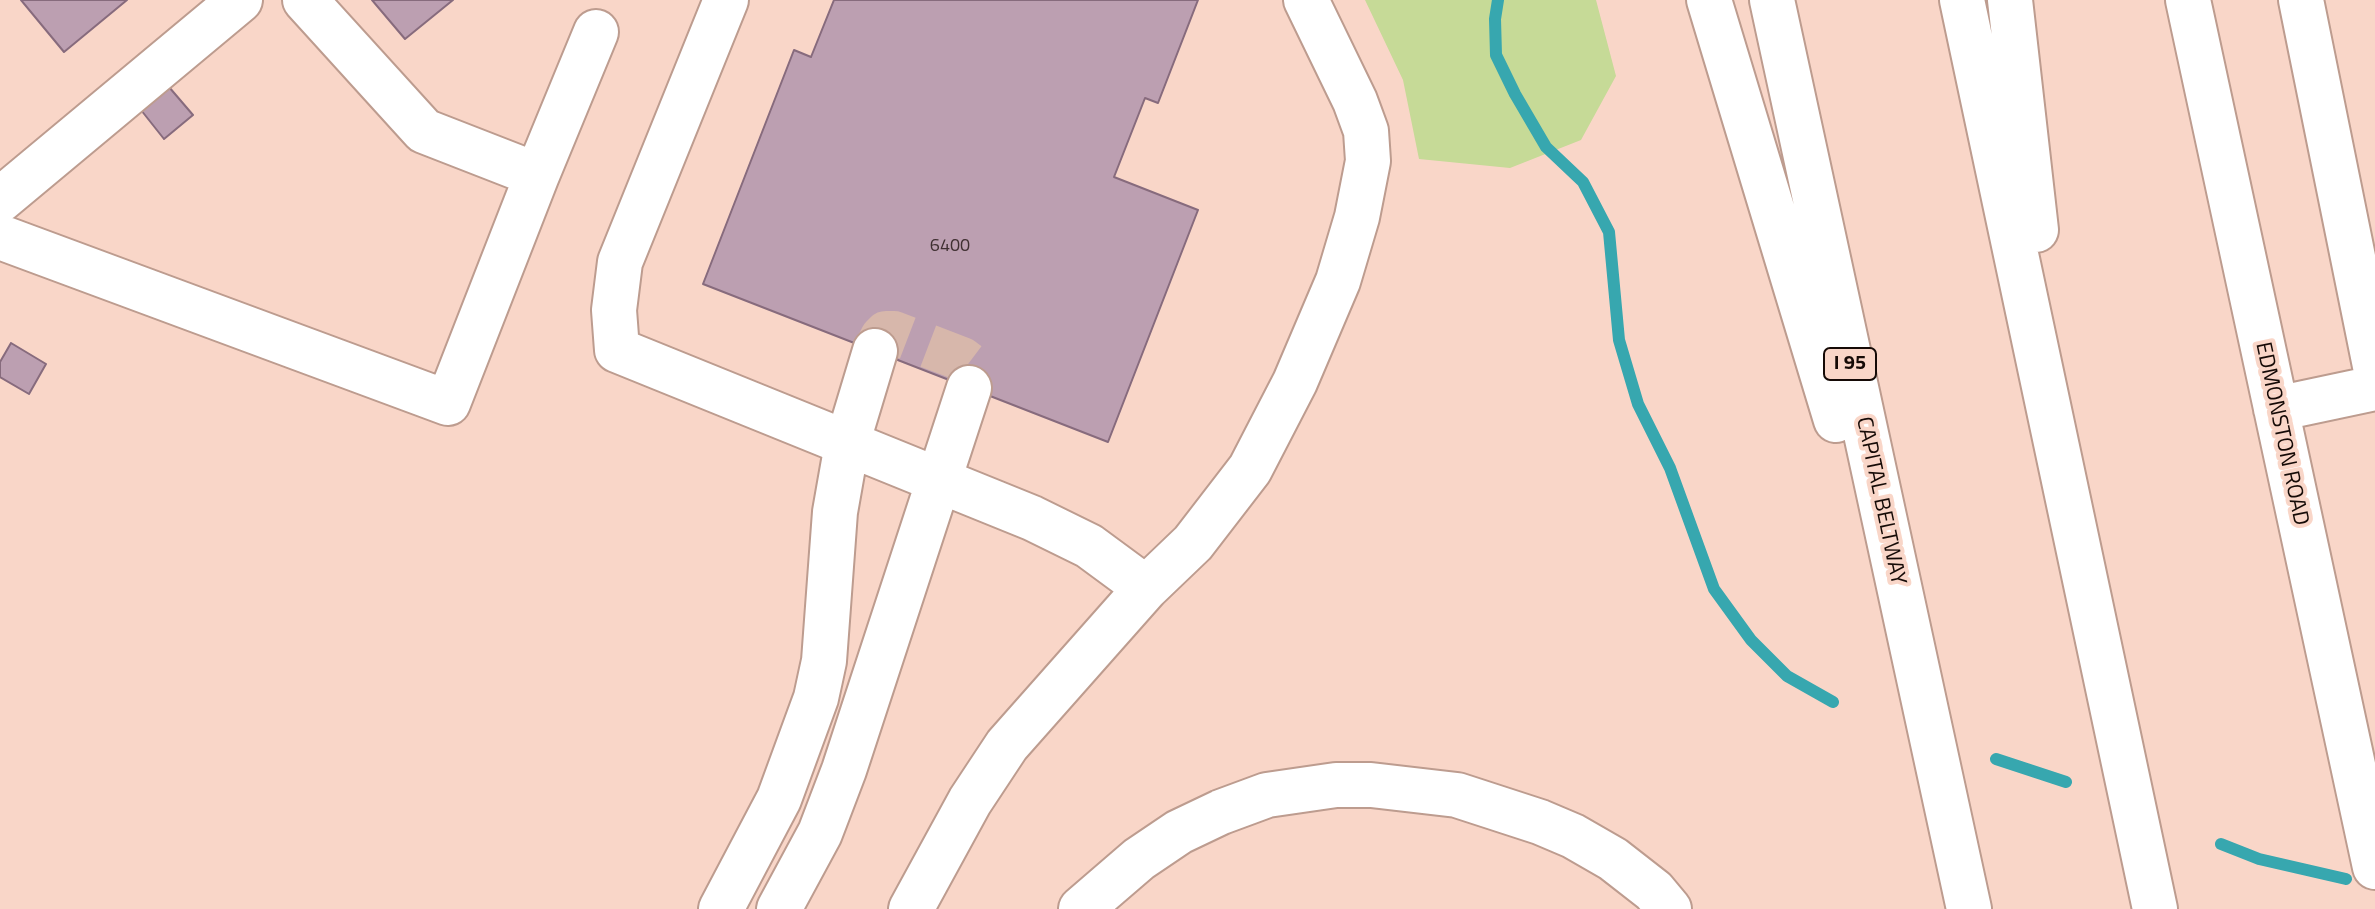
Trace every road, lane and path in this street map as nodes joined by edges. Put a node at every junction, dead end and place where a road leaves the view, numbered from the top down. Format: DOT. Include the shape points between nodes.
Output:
graph roads {
  1 [pos="240,0"];
  2 [pos="305,0"];
  3 [pos="726,0"];
  4 [pos="1306,0"];
  5 [pos="1709,0"];
  6 [pos="1772,0"];
  7 [pos="1962,0"];
  8 [pos="2010,0"];
  9 [pos="2188,0"];
  10 [pos="2301,0"];
  11 [pos="596,32"];
  12 [pos="537,175"];
  13 [pos="0,200"];
  14 [pos="0,237"];
  15 [pos="875,351"];
  16 [pos="2375,366"];
  17 [pos="969,388"];
  18 [pos="2375,388"];
  19 [pos="2276,409"];
  20 [pos="847,444"];
  21 [pos="938,481"];
  22 [pos="2066,499"];
  23 [pos="1146,588"];
  24 [pos="1929,729"];
  25 [pos="2375,867"];
  26 [pos="721,909"];
  27 [pos="779,909"];
  28 [pos="911,909"];
  29 [pos="1081,909"];
  30 [pos="1669,909"];
  31 [pos="1969,909"];
  32 [pos="2155,909"];
  1 -- 13 [label="main road"];
  2 -- 12 [label="main road" via="424,131"];
  3 -- 20 [label="main road" via="620,262 614,310 617,350"];
  4 -- 23 [label="main road" via="1366,131 1368,161 1357,217 1338,281 1250,469 1193,543"];
  5 -- 24 [label="main road"];
  6 -- 24 [label="main road, CAPITAL BELTWAY / I 95"];
  7 -- 22 [label="main road"];
  8 -- 22 [label="main road"];
  9 -- 19 [label="main road, EDMONSTON ROAD"];
  10 -- 16 [label="main road"];
  11 -- 12 [label="main road"];
  12 -- 14 [label="main road" via="448,403"];
  15 -- 20 [label="main road"];
  17 -- 21 [label="main road"];
  18 -- 19 [label="main road"];
  19 -- 25 [label="main road, EDMONSTON ROAD"];
  20 -- 21 [label="main road"];
  20 -- 26 [label="main road" via="816,698 779,799"];
  21 -- 23 [label="main road" via="1089,546"];
  21 -- 27 [label="main road" via="844,770 820,833"];
  22 -- 32 [label="main road"];
  23 -- 28 [label="main road" via="1007,745"];
  24 -- 31 [label="main road, CAPITAL BELTWAY / I 95"];
  29 -- 30 [label="main road" via="1179,832 1267,795 1336,785 1457,795 1540,822 1613,859"];
}
